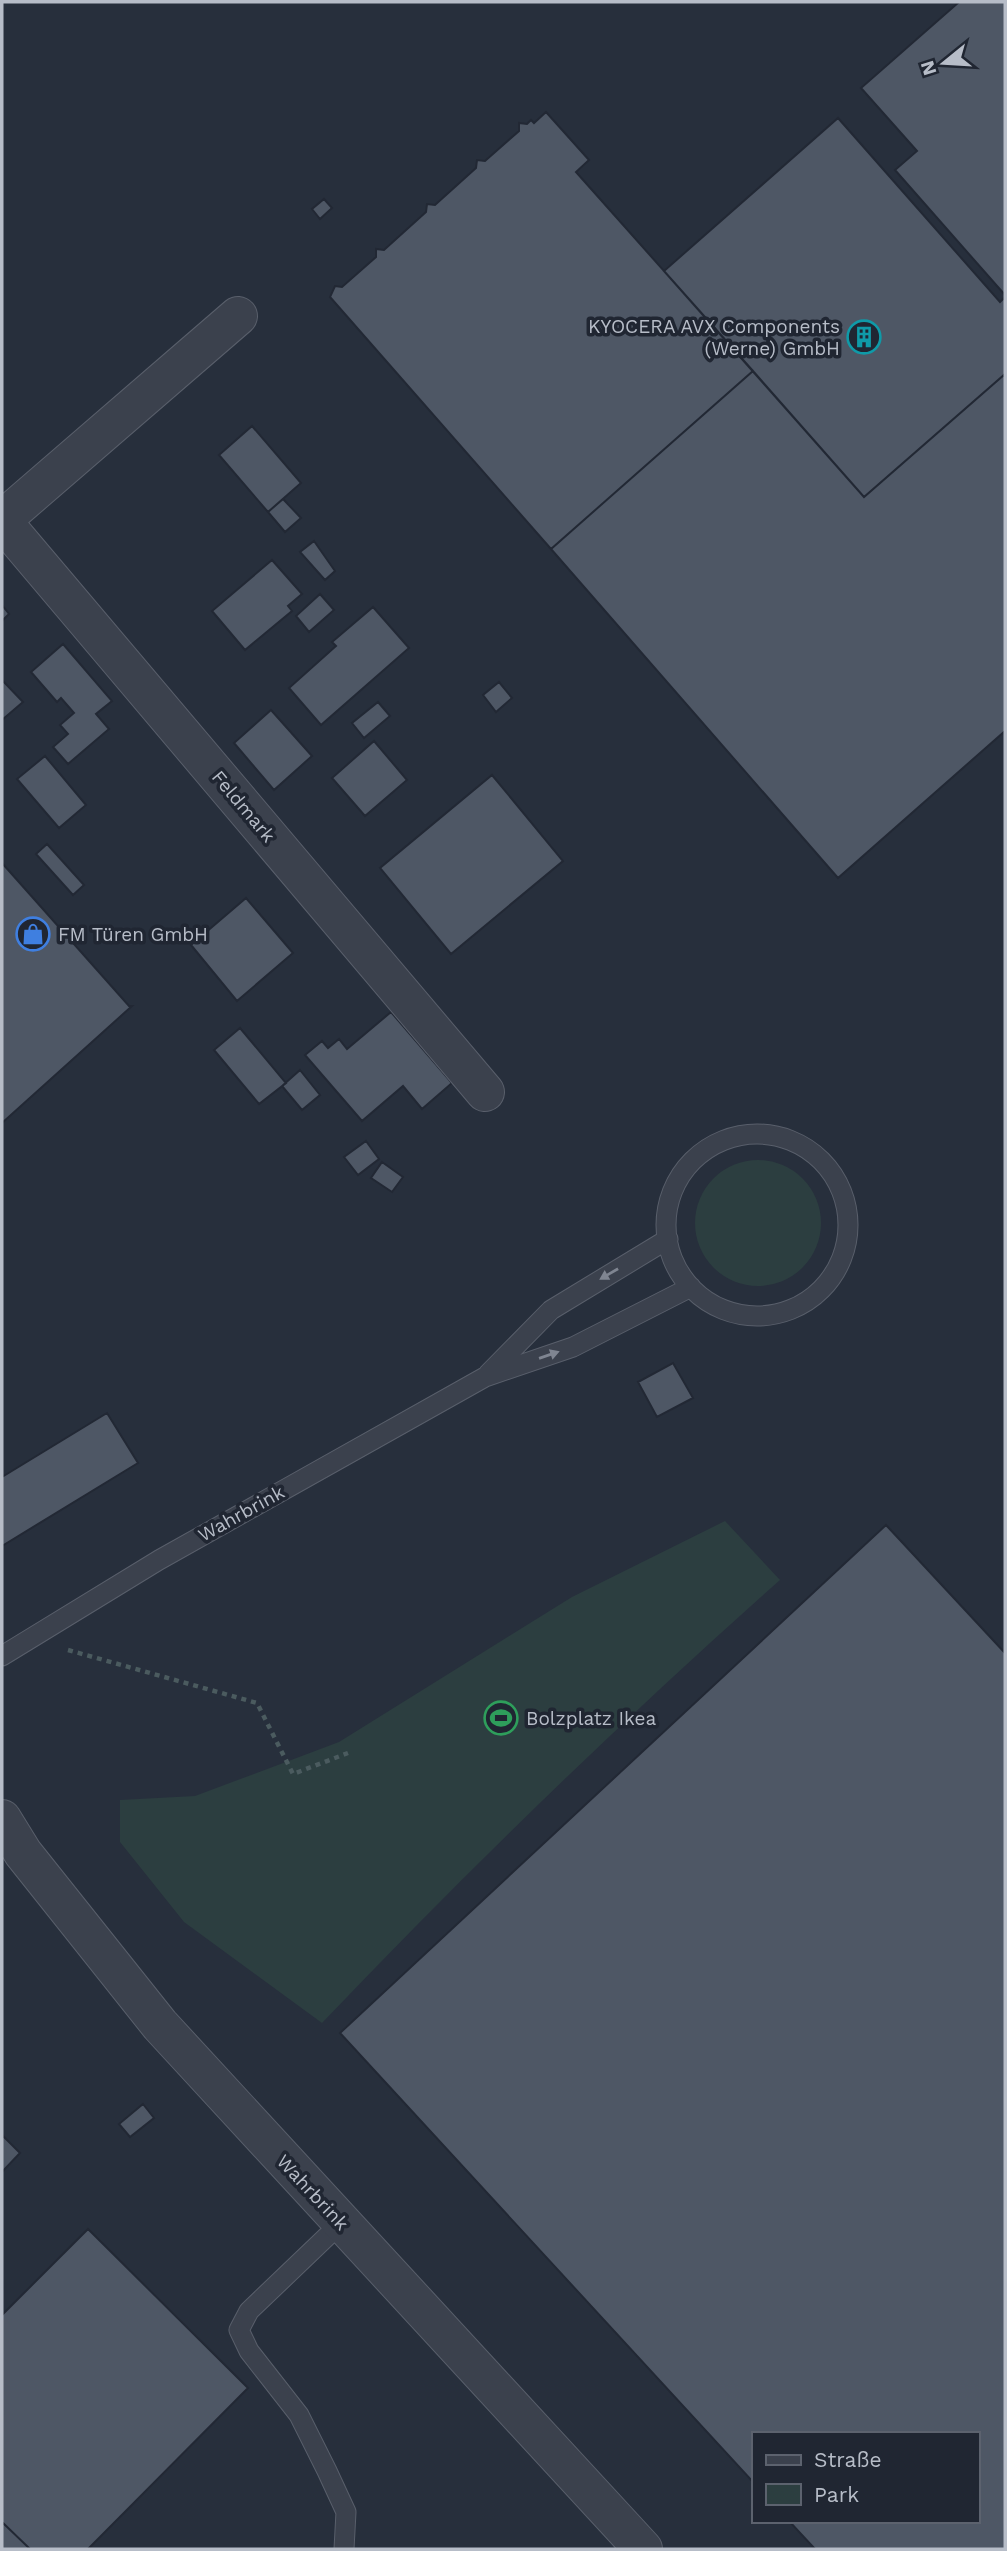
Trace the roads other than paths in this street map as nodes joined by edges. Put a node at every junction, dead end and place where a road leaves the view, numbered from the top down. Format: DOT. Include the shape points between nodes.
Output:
graph roads {
  1 [pos="237,316"];
  2 [pos="2,521"];
  3 [pos="485,1092"];
  4 [pos="668,1240"];
  5 [pos="691,1287"];
  6 [pos="485,1377"];
  7 [pos="2,1656"];
  8 [pos="2,1819"];
  9 [pos="342,2222"];
  10 [pos="344,2549"];
  11 [pos="643,2549"];
  1 -- 2 [label="street, Feldmark"];
  2 -- 3 [label="street, Feldmark"];
  4 -- 5 [label="lane" via="678,1270"];
  4 -- 5 [label="lane" via="668,1205 675,1184 704,1150 723,1140 744,1134 788,1139 817,1156 838,1181 846,1202 846,1246 826,1285 810,1300 791,1310 748,1315 727,1311"];
  4 -- 6 [label="lane, Wahrbrink, one-way" via="551,1310"];
  6 -- 5 [label="lane, Wahrbrink, one-way" via="573,1347"];
  6 -- 7 [label="lane, Wahrbrink" via="159,1560"];
  8 -- 9 [label="street, Wahrbrink" via="23,1853 160,2025"];
  9 -- 10 [label="lane" via="248,2311 239,2330 248,2351 299,2415 327,2471 346,2512"];
  9 -- 11 [label="street, Wahrbrink"];
}
